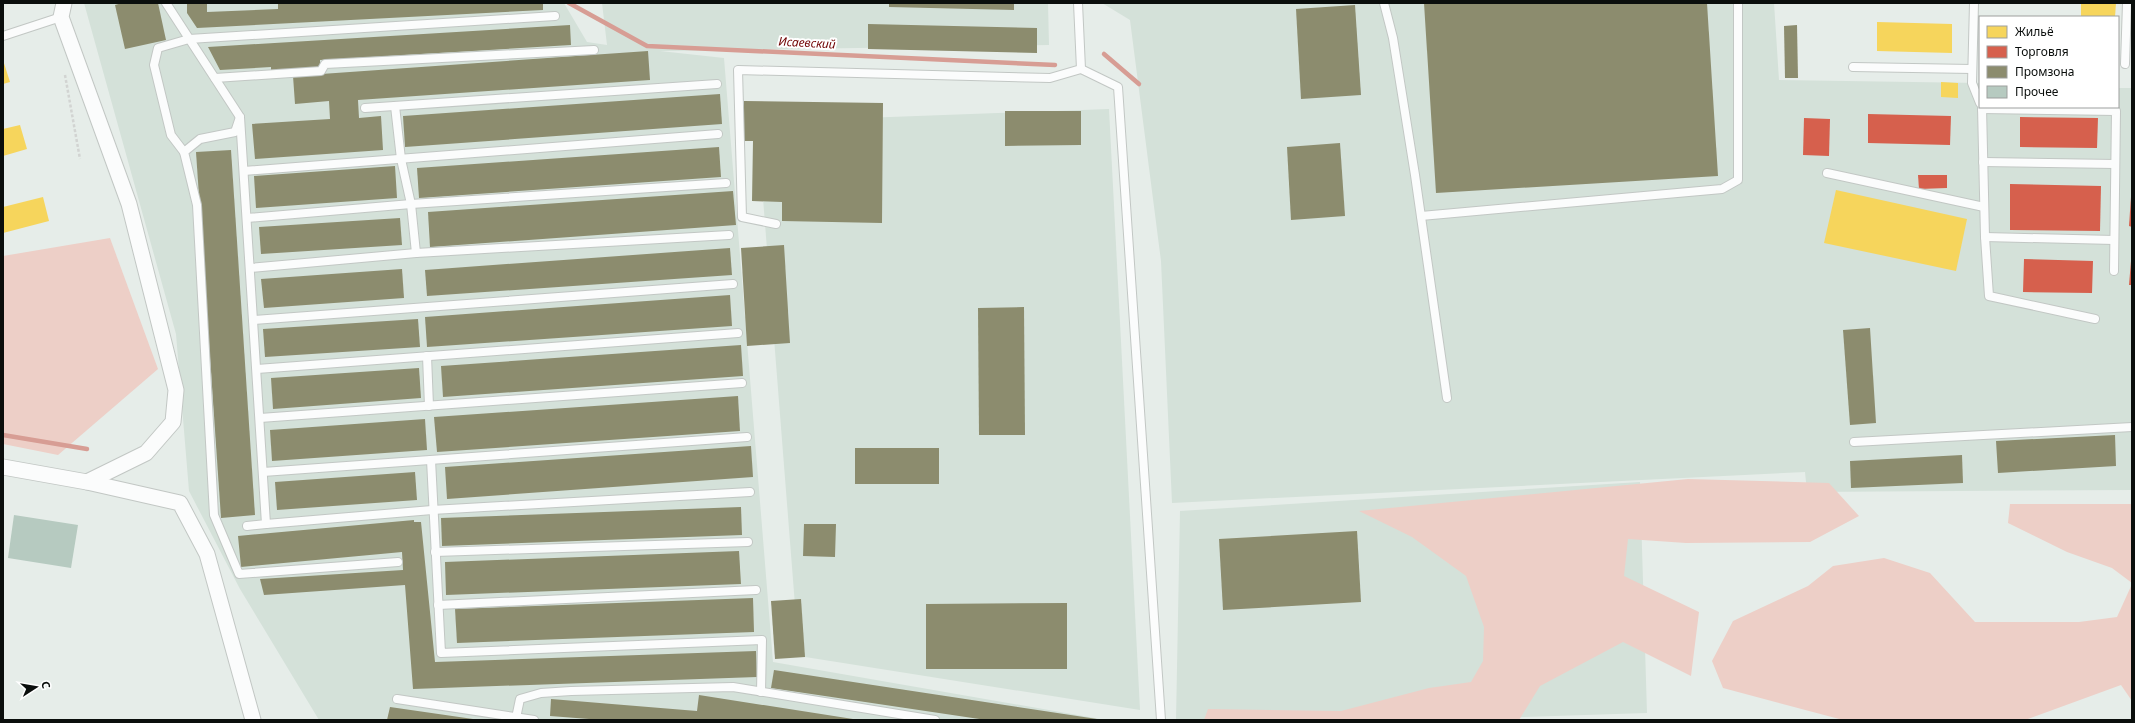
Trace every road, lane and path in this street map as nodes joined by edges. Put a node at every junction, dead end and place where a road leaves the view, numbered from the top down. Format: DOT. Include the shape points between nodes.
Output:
graph roads {
  1 [pos="166,3"];
  2 [pos="1078,3"];
  3 [pos="1384,3"];
  4 [pos="1738,3"];
  5 [pos="1974,3"];
  6 [pos="2127,3"];
  7 [pos="62,10"];
  8 [pos="555,16"];
  9 [pos="3,36"];
  10 [pos="189,39"];
  11 [pos="594,50"];
  12 [pos="2125,64"];
  13 [pos="1853,67"];
  14 [pos="65,68"];
  15 [pos="1081,69"];
  16 [pos="1972,69"];
  17 [pos="215,78"];
  18 [pos="717,84"];
  19 [pos="1979,101"];
  20 [pos="395,106"];
  21 [pos="365,108"];
  22 [pos="1981,108"];
  23 [pos="2035,108"];
  24 [pos="240,117"];
  25 [pos="718,134"];
  26 [pos="184,152"];
  27 [pos="80,159"];
  28 [pos="401,159"];
  29 [pos="1983,162"];
  30 [pos="2115,164"];
  31 [pos="244,171"];
  32 [pos="1827,173"];
  33 [pos="726,183"];
  34 [pos="411,204"];
  35 [pos="1984,207"];
  36 [pos="1421,216"];
  37 [pos="247,218"];
  38 [pos="776,224"];
  39 [pos="729,235"];
  40 [pos="1985,238"];
  41 [pos="2114,240"];
  42 [pos="416,254"];
  43 [pos="250,268"];
  44 [pos="2114,271"];
  45 [pos="733,284"];
  46 [pos="2095,319"];
  47 [pos="254,320"];
  48 [pos="738,333"];
  49 [pos="427,356"];
  50 [pos="256,369"];
  51 [pos="742,383"];
  52 [pos="1447,398"];
  53 [pos="429,406"];
  54 [pos="260,418"];
  55 [pos="2132,427"];
  56 [pos="747,437"];
  57 [pos="1854,442"];
  58 [pos="431,460"];
  59 [pos="3,467"];
  60 [pos="263,472"];
  61 [pos="87,482"];
  62 [pos="750,492"];
  63 [pos="432,510"];
  64 [pos="266,524"];
  65 [pos="247,526"];
  66 [pos="748,542"];
  67 [pos="435,552"];
  68 [pos="398,562"];
  69 [pos="756,590"];
  70 [pos="438,605"];
  71 [pos="761,692"];
  72 [pos="397,699"];
  73 [pos="516,718"];
  74 [pos="253,720"];
  75 [pos="534,720"];
  76 [pos="936,720"];
  77 [pos="1161,720"];
  1 -- 10 [label="lane"];
  2 -- 15 [label="lane"];
  3 -- 36 [label="lane" via="1393,38"];
  4 -- 36 [label="lane" via="1738,180 1722,189"];
  5 -- 16 [label="lane"];
  6 -- 12 [label="lane"];
  7 -- 9 [label="lane"];
  7 -- 61 [label="street" via="129,204 176,390 173,422 146,453"];
  8 -- 10 [label="lane"];
  10 -- 17 [label="lane"];
  10 -- 26 [label="lane" via="158,48 154,65 171,135"];
  11 -- 17 [label="lane" via="325,64 322,71"];
  13 -- 16 [label="lane"];
  14 -- 27 [label="path"];
  15 -- 38 [label="lane" via="1050,78 738,70 742,217"];
  15 -- 77 [label="lane" via="1118,87"];
  16 -- 19 [label="lane" via="1972,83"];
  17 -- 24 [label="lane"];
  18 -- 20 [label="lane"];
  20 -- 21 [label="lane"];
  20 -- 28 [label="lane"];
  22 -- 29 [label="lane"];
  23 -- 30 [label="lane" via="2116,111"];
  24 -- 26 [label="lane" via="235,132 200,139"];
  24 -- 31 [label="lane"];
  25 -- 28 [label="lane"];
  26 -- 68 [label="lane" via="197,205 214,515 239,574"];
  28 -- 31 [label="lane"];
  28 -- 34 [label="lane"];
  29 -- 30 [label="lane"];
  29 -- 35 [label="lane"];
  30 -- 41 [label="lane"];
  31 -- 37 [label="lane"];
  32 -- 35 [label="lane"];
  33 -- 34 [label="lane"];
  34 -- 37 [label="lane"];
  34 -- 42 [label="lane"];
  35 -- 40 [label="lane"];
  36 -- 52 [label="lane"];
  37 -- 43 [label="lane"];
  39 -- 42 [label="lane"];
  40 -- 41 [label="lane"];
  40 -- 46 [label="lane" via="1989,296"];
  41 -- 44 [label="lane"];
  42 -- 43 [label="lane"];
  43 -- 47 [label="lane"];
  45 -- 47 [label="lane"];
  47 -- 50 [label="lane"];
  48 -- 49 [label="lane"];
  49 -- 50 [label="lane"];
  49 -- 53 [label="lane"];
  50 -- 54 [label="lane"];
  51 -- 53 [label="lane"];
  53 -- 54 [label="lane"];
  54 -- 60 [label="lane"];
  55 -- 57 [label="lane"];
  56 -- 58 [label="lane"];
  58 -- 60 [label="lane"];
  58 -- 63 [label="lane"];
  59 -- 61 [label="street"];
  60 -- 64 [label="lane"];
  61 -- 74 [label="street" via="180,503 207,554"];
  62 -- 63 [label="lane"];
  63 -- 64 [label="lane"];
  63 -- 67 [label="lane"];
  64 -- 65 [label="lane"];
  66 -- 67 [label="lane"];
  67 -- 70 [label="lane"];
  69 -- 70 [label="lane"];
  70 -- 71 [label="lane" via="441,653 762,640"];
  71 -- 73 [label="lane" via="733,687 571,690 541,693 520,699"];
  71 -- 76 [label="lane"];
  72 -- 73 [label="lane"];
  73 -- 75 [label="lane"];
}
